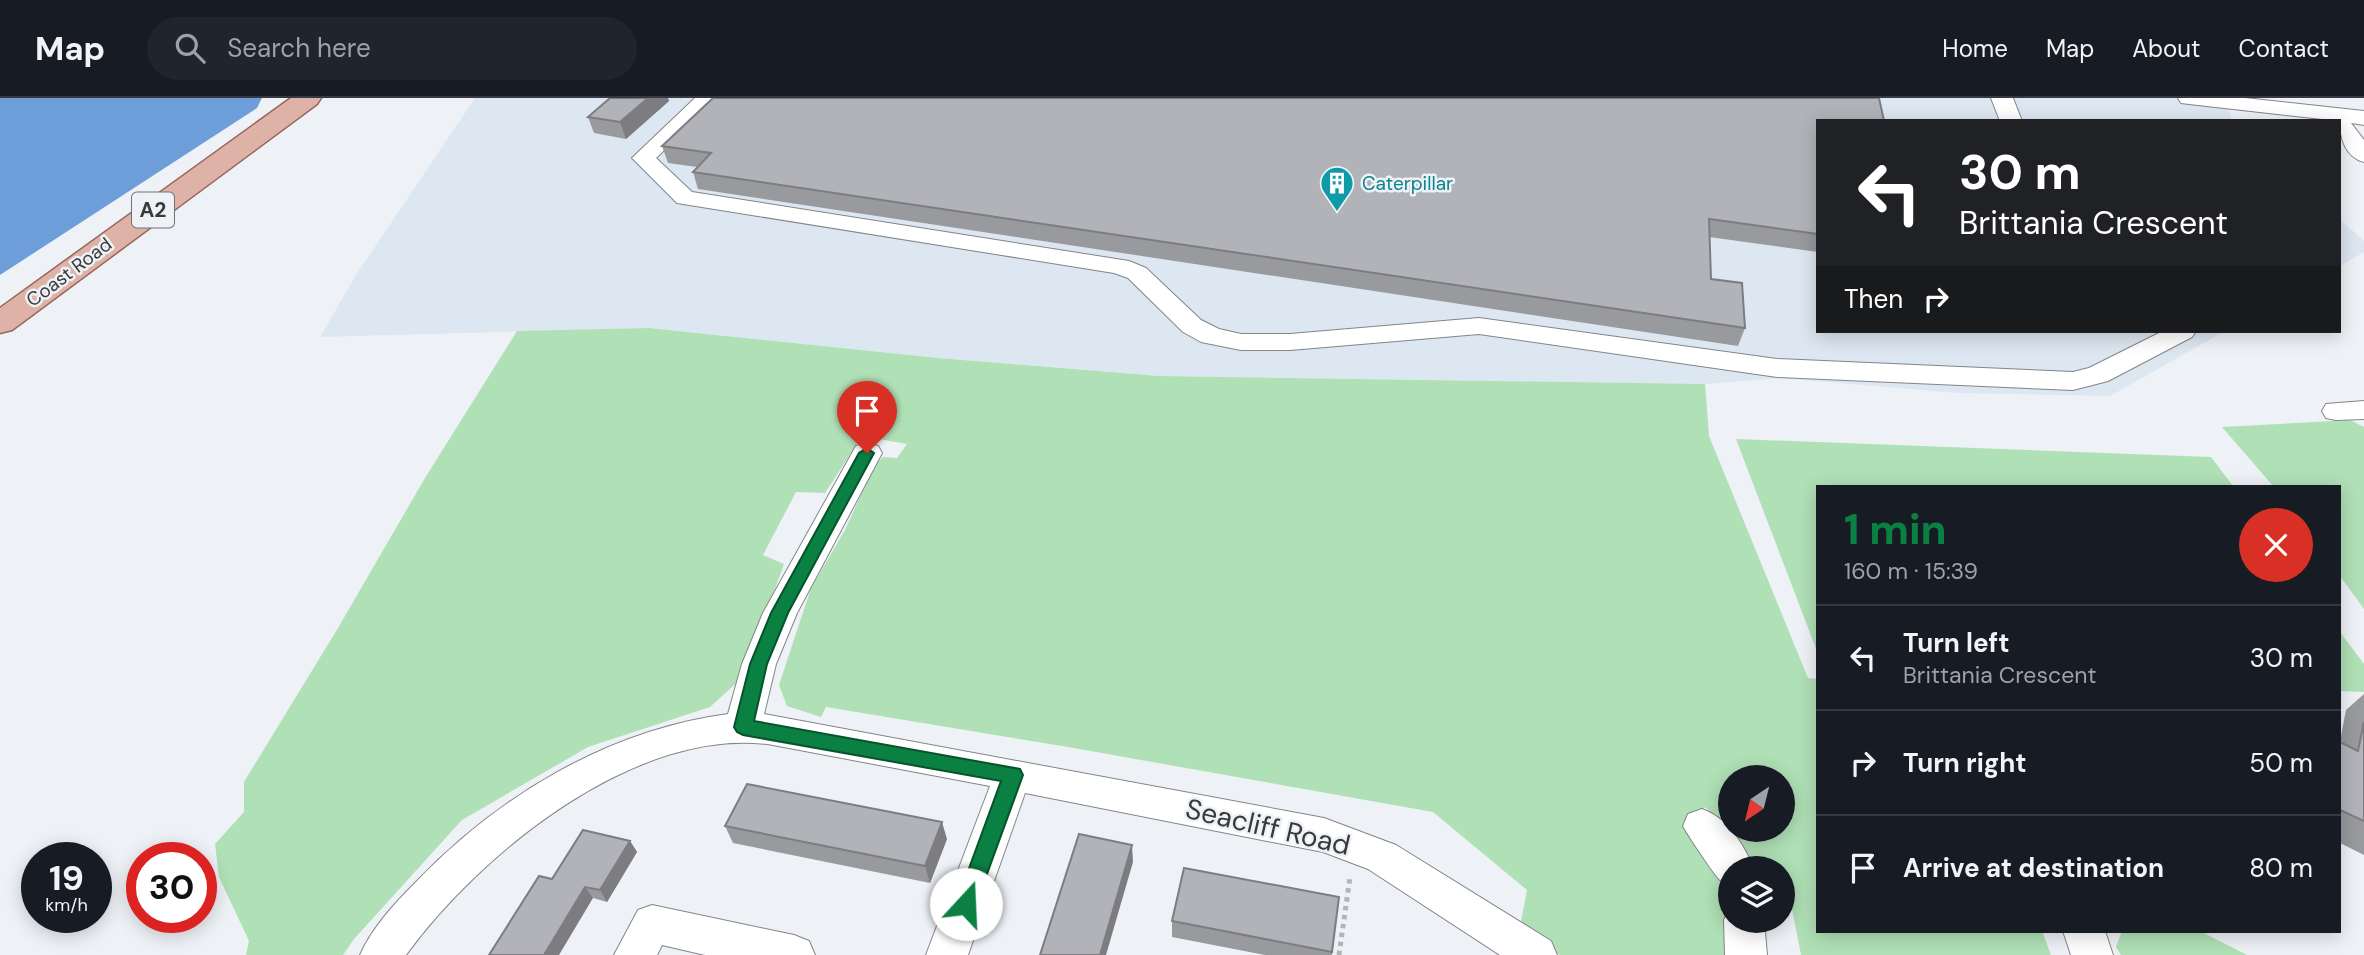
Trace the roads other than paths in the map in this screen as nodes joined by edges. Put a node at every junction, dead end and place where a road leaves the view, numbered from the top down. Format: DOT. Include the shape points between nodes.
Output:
graph roads {
  1 [pos="308,98"];
  2 [pos="707,98"];
  3 [pos="2002,98"];
  4 [pos="2189,98"];
  5 [pos="2211,99"];
  6 [pos="2247,105"];
  7 [pos="2333,114"];
  8 [pos="2364,118"];
  9 [pos="2010,119"];
  10 [pos="2205,119"];
  11 [pos="2341,125"];
  12 [pos="2364,155"];
  13 [pos="0,323"];
  14 [pos="2161,334"];
  15 [pos="867,453"];
  16 [pos="743,727"];
  17 [pos="1013,775"];
  18 [pos="1702,826"];
  19 [pos="1728,856"];
  20 [pos="1745,933"];
  21 [pos="2085,933"];
  22 [pos="381,955"];
  23 [pos="635,955"];
  24 [pos="794,955"];
  25 [pos="947,955"];
  26 [pos="1536,955"];
  27 [pos="1746,955"];
  28 [pos="2092,955"];
  1 -- 13 [label="main road, Coast Road / A2"];
  2 -- 14 [label="street" via="643,158 685,198 1120,265 1137,273 1192,326 1211,336 1241,342 1479,326 1777,368 2073,381 2098,376"];
  3 -- 9 [label="street"];
  4 -- 5 [label="street"];
  5 -- 6 [label="street"];
  6 -- 7 [label="street"];
  6 -- 10 [label="street" via="2213,108"];
  7 -- 8 [label="street"];
  11 -- 12 [label="street"];
  15 -- 16 [label="street" via="780,613 759,664"];
  16 -- 17 [label="street, Seacliff Road"];
  16 -- 22 [label="street" via="681,738 637,752 536,804 451,870"];
  17 -- 25 [label="street"];
  17 -- 26 [label="street, Seacliff Road" via="1324,835 1358,846 1398,866"];
  18 -- 19 [label="street"];
  20 -- 27 [label="street"];
  21 -- 28 [label="street"];
  23 -- 24 [label="street" via="652,924"];
}
